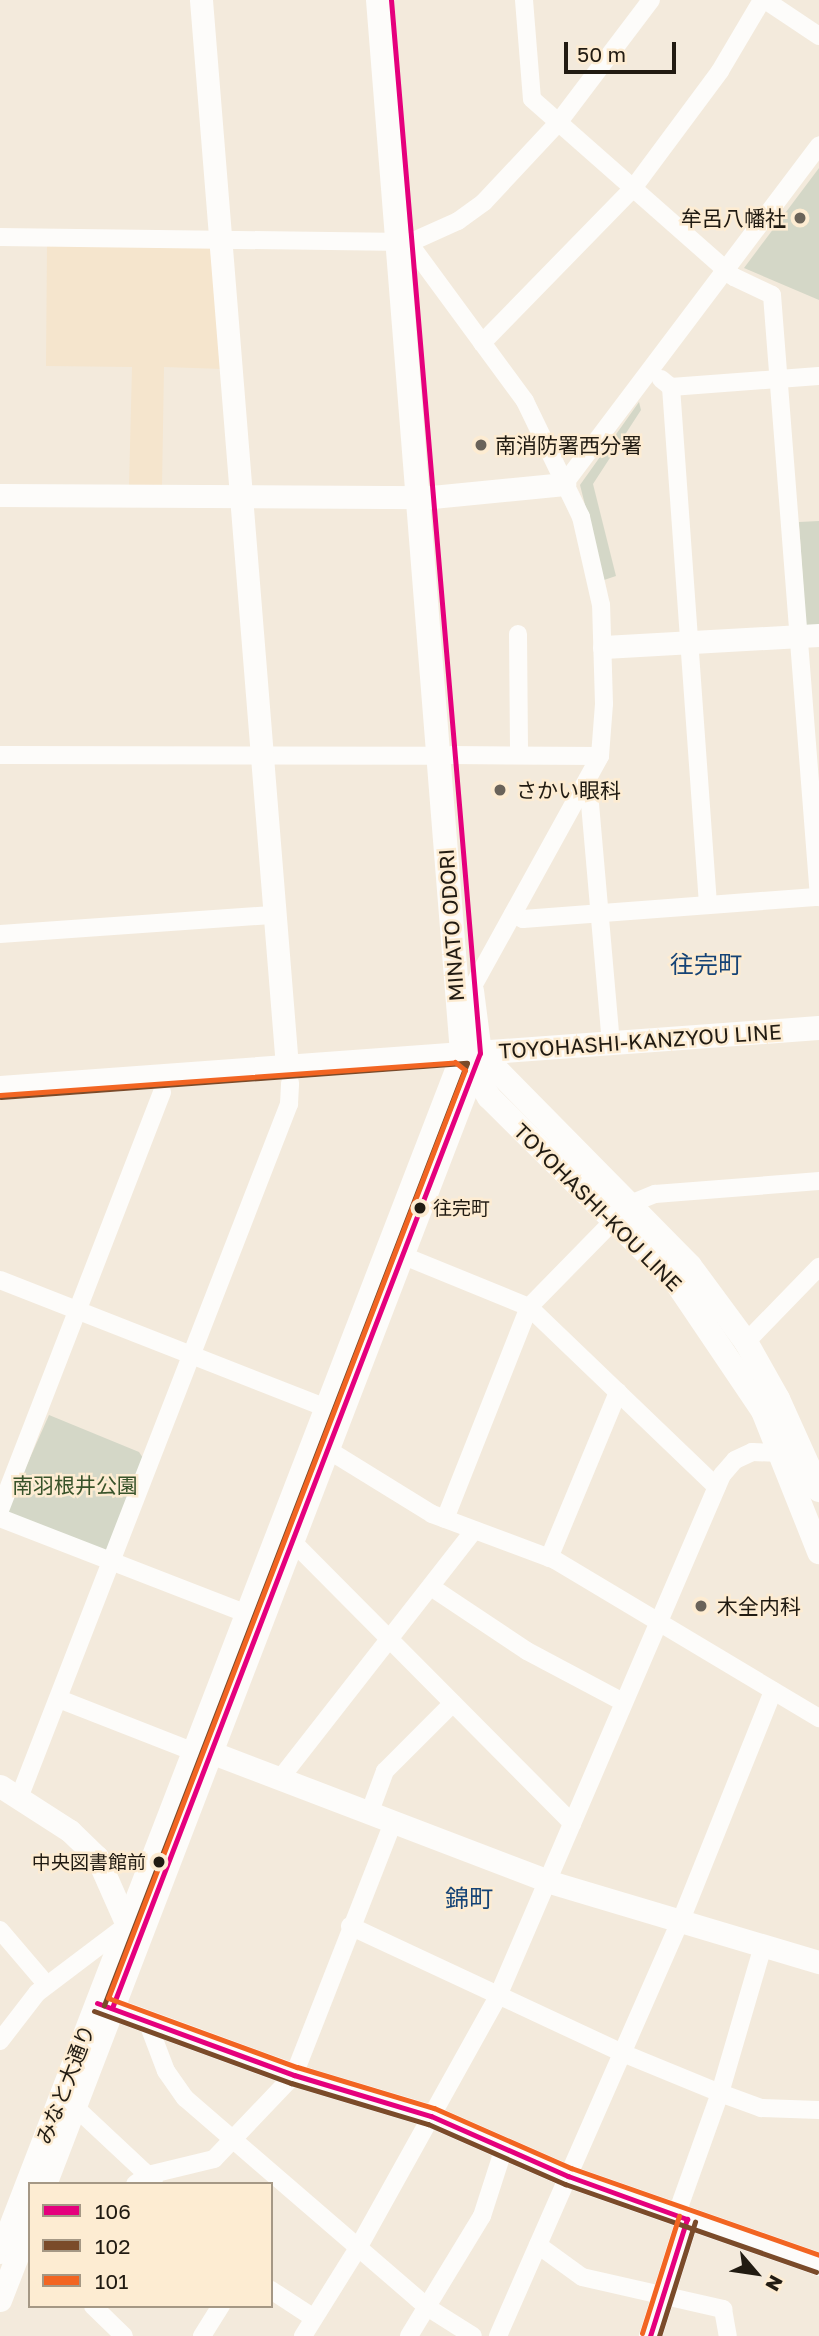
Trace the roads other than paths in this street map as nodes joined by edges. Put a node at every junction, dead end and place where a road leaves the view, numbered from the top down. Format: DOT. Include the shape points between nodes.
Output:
graph roads {
  1 [pos="201,0"];
  2 [pos="377,0"];
  3 [pos="391,0"];
  4 [pos="524,0"];
  5 [pos="651,0"];
  6 [pos="764,0"];
  7 [pos="819,36"];
  8 [pos="558,123"];
  9 [pos="819,145"];
  10 [pos="634,187"];
  11 [pos="0,237"];
  12 [pos="221,238"];
  13 [pos="403,241"];
  14 [pos="727,271"];
  15 [pos="482,343"];
  16 [pos="650,371"];
  17 [pos="819,376"];
  18 [pos="779,377"];
  19 [pos="671,387"];
  20 [pos="564,484"];
  21 [pos="0,495"];
  22 [pos="425,496"];
  23 [pos="241,497"];
  24 [pos="518,635"];
  25 [pos="809,636"];
  26 [pos="688,645"];
  27 [pos="604,647"];
  28 [pos="261,754"];
  29 [pos="0,755"];
  30 [pos="520,755"];
  31 [pos="445,756"];
  32 [pos="600,756"];
  33 [pos="588,781"];
  34 [pos="819,897"];
  35 [pos="708,904"];
  36 [pos="599,912"];
  37 [pos="513,914"];
  38 [pos="275,915"];
  39 [pos="0,934"];
  40 [pos="472,988"];
  41 [pos="819,1028"];
  42 [pos="611,1043"];
  43 [pos="819,1044"];
  44 [pos="473,1063"];
  45 [pos="289,1075"];
  46 [pos="0,1088"];
  47 [pos="162,1092"];
  48 [pos="0,1104"];
  49 [pos="819,1181"];
  50 [pos="623,1211"];
  51 [pos="404,1256"];
  52 [pos="819,1267"];
  53 [pos="0,1280"];
  54 [pos="529,1307"];
  55 [pos="78,1309"];
  56 [pos="746,1342"];
  57 [pos="190,1353"];
  58 [pos="618,1392"];
  59 [pos="335,1411"];
  60 [pos="322,1446"];
  61 [pos="803,1458"];
  62 [pos="717,1487"];
  63 [pos="819,1490"];
  64 [pos="0,1510"];
  65 [pos="0,1518"];
  66 [pos="445,1519"];
  67 [pos="474,1530"];
  68 [pos="294,1543"];
  69 [pos="819,1552"];
  70 [pos="549,1558"];
  71 [pos="113,1561"];
  72 [pos="431,1587"];
  73 [pos="256,1617"];
  74 [pos="661,1624"];
  75 [pos="389,1640"];
  76 [pos="773,1691"];
  77 [pos="59,1699"];
  78 [pos="623,1702"];
  79 [pos="453,1703"];
  80 [pos="819,1718"];
  81 [pos="203,1753"];
  82 [pos="279,1780"];
  83 [pos="10,1792"];
  84 [pos="369,1814"];
  85 [pos="393,1823"];
  86 [pos="572,1823"];
  87 [pos="550,1882"];
  88 [pos="681,1920"];
  89 [pos="127,1925"];
  90 [pos="350,1926"];
  91 [pos="0,1930"];
  92 [pos="763,1945"];
  93 [pos="819,1962"];
  94 [pos="47,1985"];
  95 [pos="498,1996"];
  96 [pos="105,2005"];
  97 [pos="146,2021"];
  98 [pos="0,2041"];
  99 [pos="620,2052"];
  100 [pos="294,2075"];
  101 [pos="720,2093"];
  102 [pos="75,2108"];
  103 [pos="819,2110"];
  104 [pos="431,2116"];
  105 [pos="233,2137"];
  106 [pos="505,2148"];
  107 [pos="568,2176"];
  108 [pos="147,2181"];
  109 [pos="37,2182"];
  110 [pos="46,2182"];
  111 [pos="28,2204"];
  112 [pos="682,2216"];
  113 [pos="15,2238"];
  114 [pos="538,2245"];
  115 [pos="358,2248"];
  116 [pos="819,2264"];
  117 [pos="273,2291"];
  118 [pos="661,2298"];
  119 [pos="0,2300"];
  120 [pos="427,2306"];
  121 [pos="95,2308"];
  122 [pos="220,2308"];
  123 [pos="314,2318"];
  124 [pos="124,2336"];
  125 [pos="202,2336"];
  126 [pos="303,2336"];
  127 [pos="409,2336"];
  128 [pos="473,2336"];
  129 [pos="498,2336"];
  130 [pos="650,2336"];
  131 [pos="728,2336"];
  1 -- 12 [label="street"];
  2 -- 13 [label="main road, MINATO ODORI"];
  3 -- 13 [label="main road, MINATO ODORI"];
  4 -- 8 [label="street" via="532,99"];
  5 -- 8 [label="street"];
  6 -- 7 [label="street"];
  6 -- 10 [label="street" via="720,71"];
  8 -- 10 [label="street"];
  8 -- 13 [label="street" via="484,202 458,221"];
  9 -- 14 [label="street"];
  10 -- 14 [label="street"];
  10 -- 15 [label="street"];
  11 -- 12 [label="street"];
  12 -- 13 [label="street"];
  12 -- 23 [label="street"];
  13 -- 15 [label="street"];
  13 -- 22 [label="main road, MINATO ODORI"];
  14 -- 16 [label="street"];
  14 -- 18 [label="street" via="772,295"];
  15 -- 20 [label="street" via="525,401"];
  16 -- 19 [label="street"];
  16 -- 20 [label="street"];
  17 -- 18 [label="street"];
  18 -- 19 [label="street"];
  18 -- 25 [label="street"];
  19 -- 26 [label="street"];
  20 -- 22 [label="street"];
  20 -- 27 [label="street" via="581,517 592,556"];
  21 -- 23 [label="street"];
  22 -- 23 [label="street"];
  22 -- 31 [label="main road, MINATO ODORI"];
  23 -- 28 [label="street"];
  24 -- 30 [label="street"];
  25 -- 26 [label="street"];
  25 -- 34 [label="street"];
  26 -- 27 [label="street"];
  26 -- 35 [label="street"];
  27 -- 32 [label="street"];
  28 -- 29 [label="street"];
  28 -- 31 [label="street"];
  28 -- 38 [label="street"];
  30 -- 31 [label="street"];
  30 -- 32 [label="street"];
  31 -- 40 [label="main road, MINATO ODORI"];
  31 -- 44 [label="main road, MINATO ODORI"];
  32 -- 33 [label="street"];
  33 -- 36 [label="street"];
  33 -- 37 [label="street"];
  34 -- 35 [label="street"];
  35 -- 36 [label="street"];
  36 -- 37 [label="street" via="523,919"];
  36 -- 42 [label="street"];
  37 -- 40 [label="street"];
  38 -- 39 [label="street"];
  38 -- 45 [label="street"];
  40 -- 44 [label="main road, MINATO ODORI"];
  41 -- 42 [label="main road, TOYOHASHI-KANZYOU LINE"];
  42 -- 44 [label="main road, TOYOHASHI-KANZYOU LINE"];
  43 -- 44 [label="main road, TOYOHASHI-KANZYOU LINE"];
  44 -- 45 [label="main road, TOYOHASHI-KANZYOU LINE"];
  44 -- 50 [label="main road, TOYOHASHI-KOU LINE"];
  44 -- 51 [label="street, みなと大通り"];
  44 -- 59 [label="street, みなと大通り"];
  45 -- 46 [label="main road, TOYOHASHI-KANZYOU LINE"];
  45 -- 47 [label="main road, TOYOHASHI-KANZYOU LINE"];
  45 -- 57 [label="street" via="289,1104"];
  47 -- 48 [label="main road, TOYOHASHI-KANZYOU LINE"];
  47 -- 55 [label="street"];
  49 -- 50 [label="street" via="655,1194"];
  50 -- 54 [label="street"];
  50 -- 56 [label="main road, TOYOHASHI-KOU LINE" via="690,1266"];
  50 -- 61 [label="main road, TOYOHASHI-KOU LINE"];
  51 -- 54 [label="street"];
  51 -- 59 [label="street, みなと大通り"];
  52 -- 56 [label="street"];
  53 -- 55 [label="street"];
  54 -- 58 [label="street"];
  54 -- 66 [label="street"];
  55 -- 57 [label="street"];
  55 -- 64 [label="street"];
  56 -- 61 [label="main road, TOYOHASHI-KOU LINE"];
  57 -- 59 [label="street"];
  57 -- 71 [label="street"];
  58 -- 62 [label="street"];
  58 -- 70 [label="street"];
  59 -- 60 [label="street, みなと大通り"];
  60 -- 66 [label="street"];
  60 -- 68 [label="street, みなと大通り"];
  60 -- 73 [label="street, みなと大通り"];
  61 -- 62 [label="street" via="763,1450 735,1460"];
  61 -- 63 [label="main road, TOYOHASHI-KOU LINE"];
  61 -- 69 [label="main road, TOYOHASHI-KOU LINE"];
  62 -- 74 [label="street"];
  65 -- 71 [label="street"];
  66 -- 67 [label="street"];
  67 -- 70 [label="street"];
  67 -- 72 [label="street"];
  68 -- 73 [label="street, みなと大通り"];
  68 -- 75 [label="street"];
  70 -- 74 [label="street"];
  71 -- 73 [label="street"];
  71 -- 77 [label="street"];
  72 -- 75 [label="street"];
  72 -- 78 [label="street" via="527,1651"];
  73 -- 81 [label="street, みなと大通り"];
  74 -- 76 [label="street"];
  74 -- 78 [label="street"];
  75 -- 79 [label="street"];
  75 -- 82 [label="street"];
  76 -- 80 [label="street"];
  76 -- 88 [label="street"];
  77 -- 81 [label="street"];
  77 -- 83 [label="street"];
  78 -- 86 [label="street"];
  79 -- 84 [label="street" via="385,1771"];
  79 -- 86 [label="street"];
  81 -- 82 [label="street"];
  81 -- 89 [label="street, みなと大通り"];
  81 -- 96 [label="street, みなと大通り"];
  82 -- 84 [label="street"];
  83 -- 89 [label="street" via="70,1831 97,1857"];
  84 -- 85 [label="street"];
  85 -- 87 [label="street"];
  85 -- 90 [label="street"];
  86 -- 87 [label="street"];
  87 -- 88 [label="street"];
  87 -- 95 [label="street"];
  88 -- 92 [label="street"];
  88 -- 99 [label="street"];
  89 -- 94 [label="street"];
  89 -- 96 [label="street, みなと大通り"];
  90 -- 95 [label="street"];
  90 -- 100 [label="street"];
  91 -- 94 [label="street"];
  92 -- 93 [label="street"];
  92 -- 101 [label="street"];
  94 -- 98 [label="street"];
  95 -- 99 [label="street"];
  95 -- 104 [label="street"];
  96 -- 97 [label="street"];
  96 -- 102 [label="street, みなと大通り"];
  96 -- 109 [label="street, みなと大通り"];
  97 -- 100 [label="street"];
  97 -- 105 [label="street" via="166,2071 179,2089"];
  99 -- 101 [label="street"];
  99 -- 107 [label="street"];
  100 -- 104 [label="street"];
  100 -- 105 [label="street"];
  101 -- 103 [label="street" via="761,2108"];
  101 -- 112 [label="street"];
  102 -- 108 [label="street"];
  102 -- 110 [label="street, みなと大通り"];
  104 -- 106 [label="street"];
  104 -- 115 [label="street"];
  105 -- 108 [label="street" via="214,2159"];
  105 -- 115 [label="street"];
  106 -- 107 [label="street"];
  106 -- 120 [label="street" via="482,2216"];
  107 -- 112 [label="street"];
  107 -- 114 [label="street"];
  111 -- 113 [label="street, みなと大通り"];
  112 -- 116 [label="street"];
  112 -- 118 [label="street"];
  113 -- 119 [label="street, みなと大通り"];
  114 -- 118 [label="street" via="582,2277"];
  114 -- 129 [label="street"];
  115 -- 120 [label="street"];
  115 -- 123 [label="street"];
  117 -- 123 [label="street"];
  118 -- 130 [label="street"];
  118 -- 131 [label="street" via="723,2309"];
  120 -- 127 [label="street"];
  120 -- 128 [label="street"];
  121 -- 124 [label="street"];
  122 -- 125 [label="street"];
  123 -- 126 [label="street"];
}
